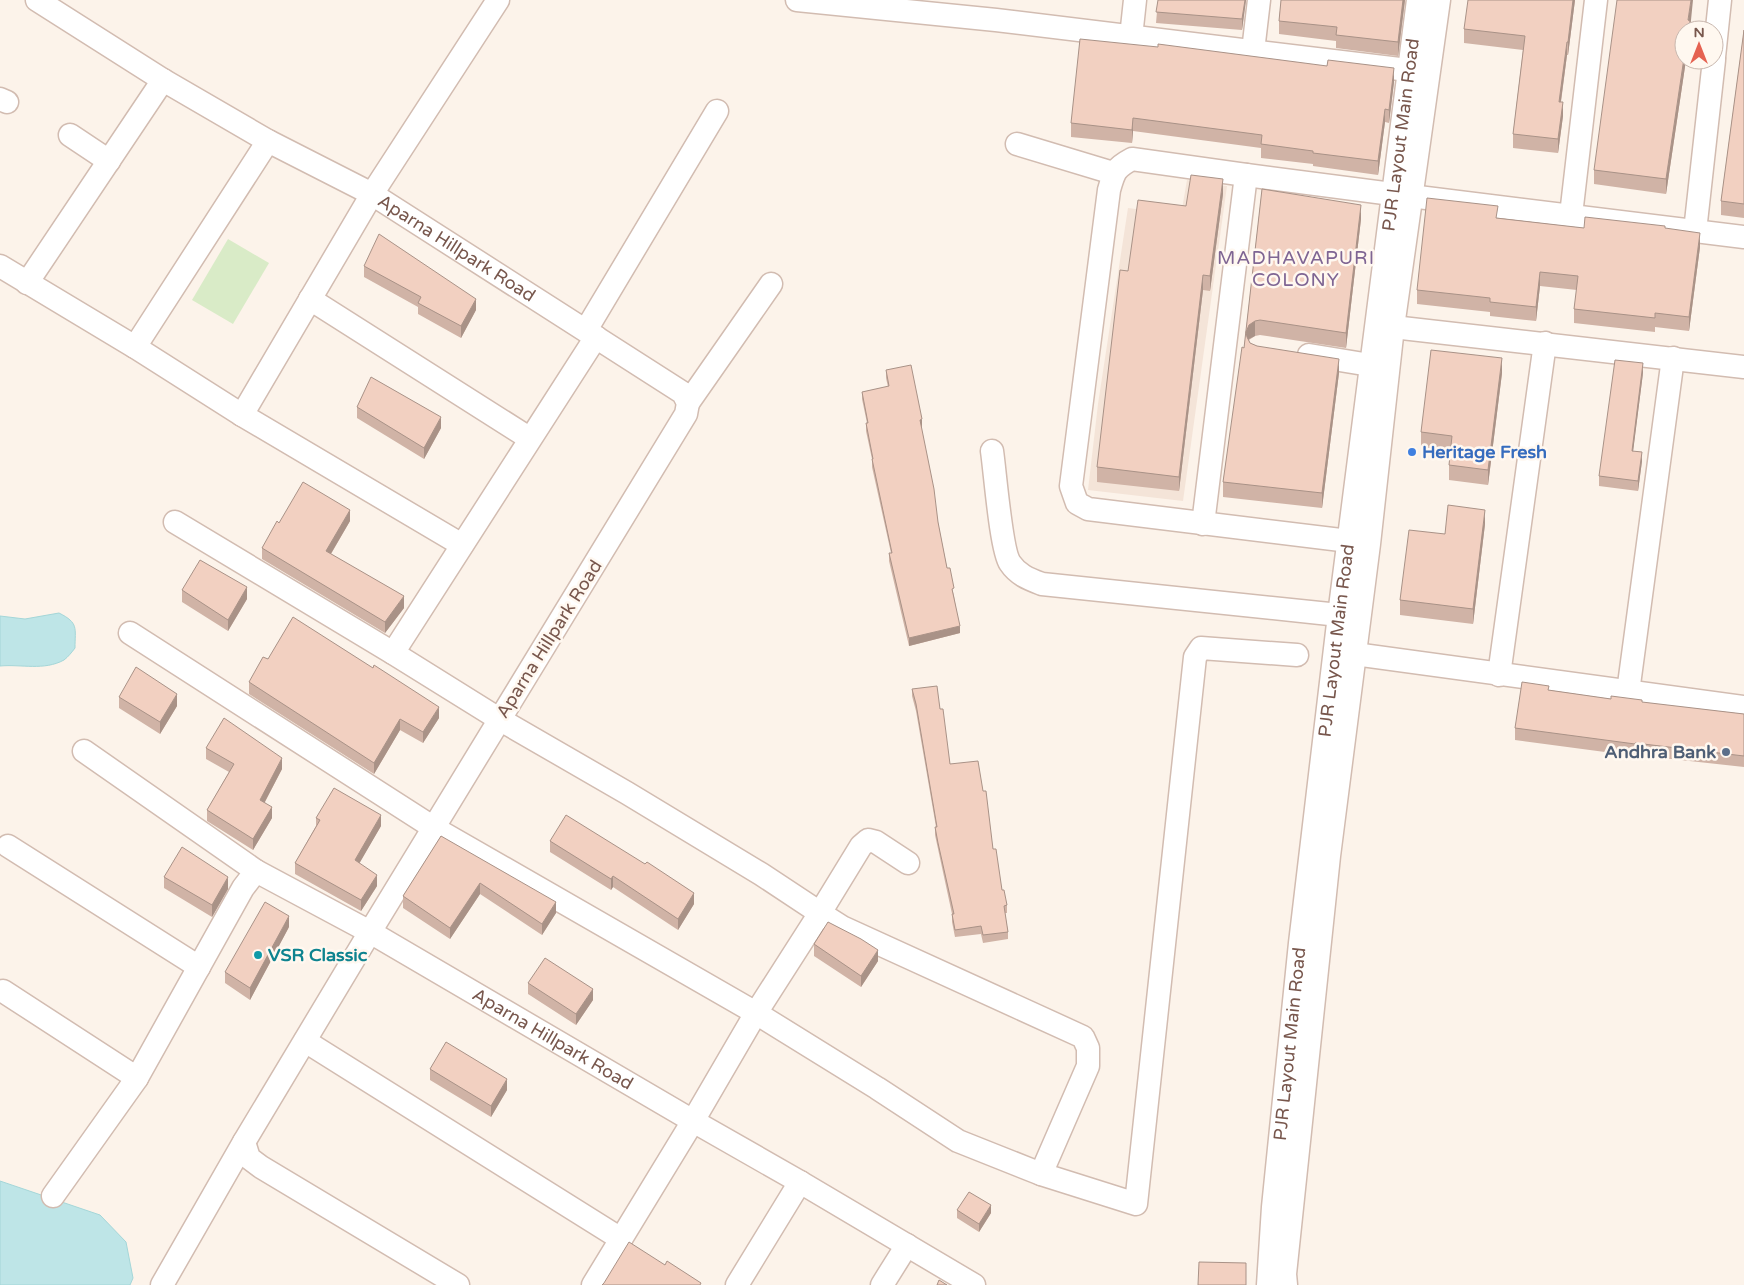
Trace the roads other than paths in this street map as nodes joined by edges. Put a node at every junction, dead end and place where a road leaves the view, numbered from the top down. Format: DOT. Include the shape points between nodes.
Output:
graph roads {
  1 [pos="38,0"];
  2 [pos="498,0"];
  3 [pos="797,0"];
  4 [pos="1136,0"];
  5 [pos="1259,0"];
  6 [pos="1418,0"];
  7 [pos="1439,0"];
  8 [pos="1596,0"];
  9 [pos="1720,0"];
  10 [pos="960,8"];
  11 [pos="1718,20"];
  12 [pos="1131,37"];
  13 [pos="1253,51"];
  14 [pos="1408,70"];
  15 [pos="1713,70"];
  16 [pos="163,80"];
  17 [pos="717,112"];
  18 [pos="70,136"];
  19 [pos="268,142"];
  20 [pos="1017,144"];
  21 [pos="1408,146"];
  22 [pos="109,161"];
  23 [pos="1113,173"];
  24 [pos="1246,175"];
  25 [pos="372,194"];
  26 [pos="1401,195"];
  27 [pos="1571,216"];
  28 [pos="1695,231"];
  29 [pos="1744,237"];
  30 [pos="0,266"];
  31 [pos="27,283"];
  32 [pos="771,284"];
  33 [pos="310,299"];
  34 [pos="1394,327"];
  35 [pos="591,334"];
  36 [pos="1545,343"];
  37 [pos="135,347"];
  38 [pos="1287,352"];
  39 [pos="1673,358"];
  40 [pos="1370,365"];
  41 [pos="1744,367"];
  42 [pos="688,403"];
  43 [pos="242,415"];
  44 [pos="529,438"];
  45 [pos="992,451"];
  46 [pos="175,522"];
  47 [pos="1202,524"];
  48 [pos="1349,541"];
  49 [pos="462,545"];
  50 [pos="1339,615"];
  51 [pos="130,633"];
  52 [pos="1345,652"];
  53 [pos="393,653"];
  54 [pos="1297,655"];
  55 [pos="1499,675"];
  56 [pos="1628,692"];
  57 [pos="1744,707"];
  58 [pos="499,719"];
  59 [pos="84,751"];
  60 [pos="434,828"];
  61 [pos="8,846"];
  62 [pos="908,863"];
  63 [pos="256,870"];
  64 [pos="820,913"];
  65 [pos="370,932"];
  66 [pos="199,967"];
  67 [pos="3,991"];
  68 [pos="756,1013"];
  69 [pos="305,1041"];
  70 [pos="137,1078"];
  71 [pos="693,1121"];
  72 [pos="244,1142"];
  73 [pos="1041,1174"];
  74 [pos="800,1182"];
  75 [pos="53,1196"];
  76 [pos="621,1239"];
  77 [pos="907,1245"];
  78 [pos="453,1284"];
  79 [pos="162,1285"];
  80 [pos="593,1285"];
  81 [pos="737,1285"];
  82 [pos="882,1285"];
  83 [pos="974,1285"];
  84 [pos="1268,1285"];
  85 [pos="1286,1285"];
  1 -- 16 [label="street, Aparna Hillpark Road"];
  2 -- 25 [label="street"];
  3 -- 10 [label="street"];
  4 -- 12 [label="street"];
  5 -- 13 [label="street"];
  6 -- 14 [label="street, PJR Layout Main Road"];
  7 -- 21 [label="street"];
  8 -- 27 [label="street"];
  9 -- 11 [label="street"];
  10 -- 12 [label="street"];
  12 -- 13 [label="street"];
  13 -- 14 [label="street"];
  14 -- 21 [label="street, PJR Layout Main Road"];
  15 -- 28 [label="street"];
  16 -- 19 [label="street, Aparna Hillpark Road"];
  16 -- 22 [label="street"];
  17 -- 35 [label="street"];
  18 -- 22 [label="street"];
  19 -- 25 [label="street, Aparna Hillpark Road"];
  19 -- 37 [label="street"];
  20 -- 23 [label="street"];
  21 -- 26 [label="street, PJR Layout Main Road"];
  22 -- 31 [label="street"];
  23 -- 24 [label="street" via="1132,159"];
  23 -- 47 [label="street" via="1071,486 1077,502 1088,509"];
  24 -- 26 [label="street"];
  24 -- 47 [label="street"];
  25 -- 33 [label="street"];
  25 -- 35 [label="street, Aparna Hillpark Road"];
  26 -- 27 [label="street"];
  26 -- 34 [label="street"];
  26 -- 40 [label="street, PJR Layout Main Road"];
  27 -- 28 [label="street"];
  28 -- 29 [label="street"];
  30 -- 31 [label="street"];
  31 -- 37 [label="street"];
  32 -- 42 [label="street"];
  33 -- 43 [label="street"];
  33 -- 44 [label="street"];
  34 -- 36 [label="street"];
  34 -- 52 [label="street"];
  35 -- 42 [label="street, Aparna Hillpark Road" via="683,392"];
  35 -- 44 [label="street"];
  36 -- 39 [label="street"];
  36 -- 55 [label="street"];
  37 -- 43 [label="street"];
  38 -- 40 [label="street"];
  39 -- 41 [label="street"];
  39 -- 56 [label="street"];
  40 -- 48 [label="street, PJR Layout Main Road"];
  42 -- 58 [label="street, Aparna Hillpark Road" via="686,414"];
  43 -- 49 [label="street"];
  44 -- 49 [label="street"];
  45 -- 50 [label="street" via="1008,562 1022,576 1042,584"];
  46 -- 53 [label="street"];
  47 -- 48 [label="street"];
  48 -- 50 [label="street, PJR Layout Main Road"];
  49 -- 53 [label="street"];
  50 -- 52 [label="street, PJR Layout Main Road"];
  51 -- 60 [label="street"];
  52 -- 55 [label="street"];
  52 -- 84 [label="street, PJR Layout Main Road" via="1300,943"];
  52 -- 85 [label="street" via="1329,856 1291,1206"];
  53 -- 58 [label="street"];
  54 -- 73 [label="street" via="1201,648 1195,657 1136,1204"];
  55 -- 56 [label="street"];
  56 -- 57 [label="street"];
  58 -- 60 [label="street, Aparna Hillpark Road"];
  58 -- 64 [label="street" via="762,874"];
  59 -- 63 [label="street"];
  60 -- 65 [label="street, Aparna Hillpark Road"];
  60 -- 68 [label="street"];
  61 -- 66 [label="street"];
  62 -- 64 [label="street" via="868,840 861,846"];
  63 -- 65 [label="street"];
  63 -- 66 [label="street"];
  64 -- 68 [label="street"];
  64 -- 73 [label="street" via="842,927 1083,1037 1088,1048 1088,1066"];
  65 -- 69 [label="street"];
  65 -- 71 [label="street, Aparna Hillpark Road"];
  66 -- 70 [label="street"];
  67 -- 70 [label="street"];
  68 -- 71 [label="street"];
  68 -- 73 [label="street" via="958,1141"];
  69 -- 72 [label="street"];
  69 -- 76 [label="street"];
  70 -- 75 [label="street"];
  71 -- 74 [label="street, Aparna Hillpark Road"];
  71 -- 76 [label="street"];
  72 -- 78 [label="street" via="249,1158 261,1168"];
  72 -- 79 [label="street"];
  74 -- 77 [label="street, Aparna Hillpark Road"];
  74 -- 81 [label="street"];
  76 -- 80 [label="street"];
  77 -- 82 [label="street"];
  77 -- 83 [label="street, Aparna Hillpark Road"];
}
